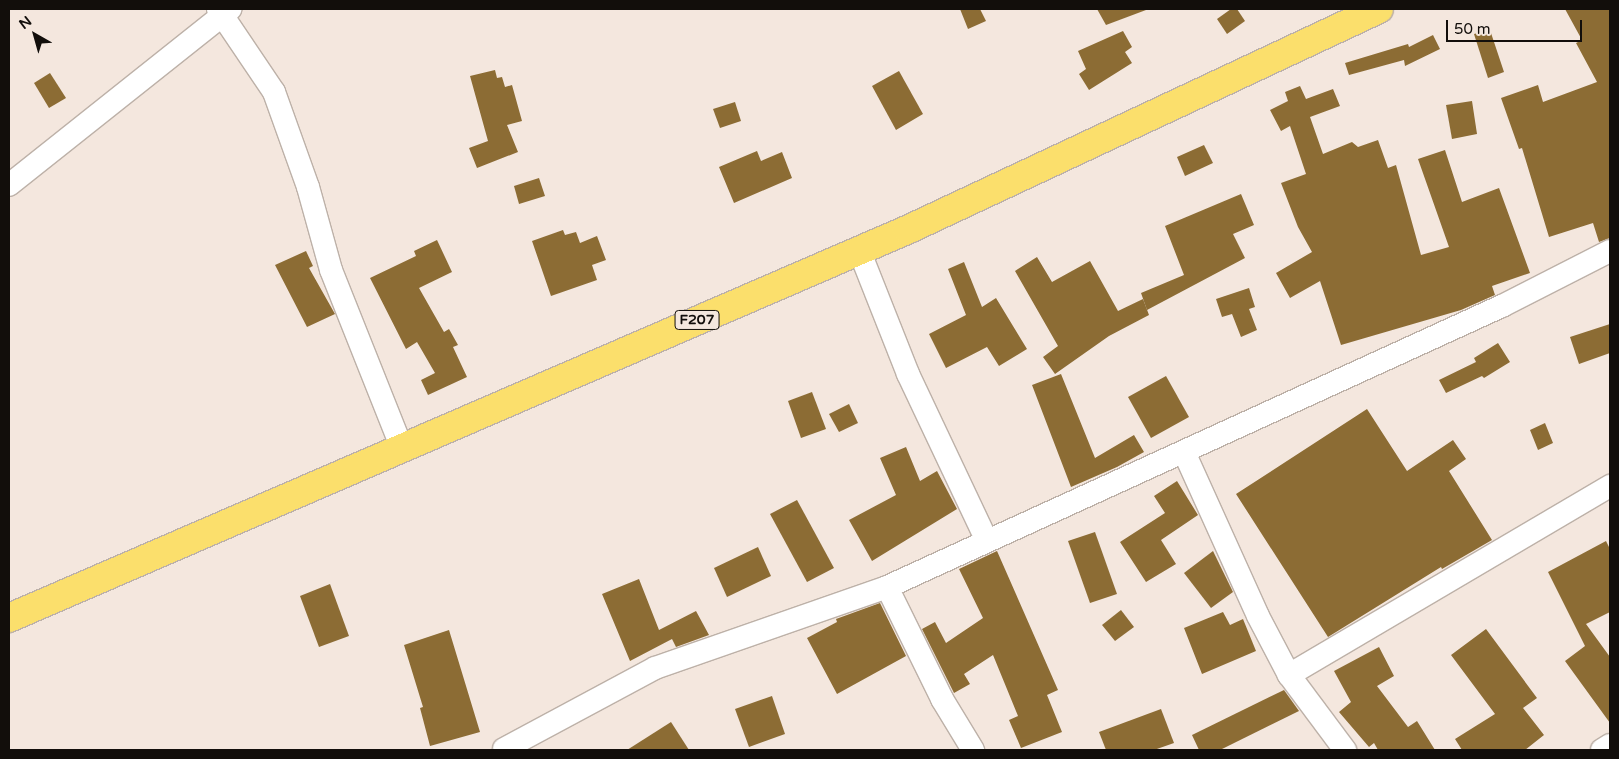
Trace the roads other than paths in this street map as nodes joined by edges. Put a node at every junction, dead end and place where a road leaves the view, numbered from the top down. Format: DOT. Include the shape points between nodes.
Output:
graph roads {
  1 [pos="223,10"];
  2 [pos="1375,10"];
  3 [pos="9,185"];
  4 [pos="859,250"];
  5 [pos="1610,251"];
  6 [pos="402,448"];
  7 [pos="1184,452"];
  8 [pos="1610,486"];
  9 [pos="986,539"];
  10 [pos="887,586"];
  11 [pos="9,618"];
  12 [pos="1289,674"];
  13 [pos="1610,745"];
  14 [pos="504,749"];
  15 [pos="973,750"];
  16 [pos="1345,750"];
  17 [pos="1602,750"];
  1 -- 3 [label="street"];
  1 -- 6 [label="street" via="274,92 308,187 331,270"];
  2 -- 4 [label="main road, F207"];
  4 -- 6 [label="main road, F207"];
  4 -- 9 [label="street" via="908,374"];
  5 -- 7 [label="street" via="1502,306"];
  6 -- 11 [label="main road, F207"];
  7 -- 9 [label="street"];
  7 -- 12 [label="street" via="1258,616"];
  8 -- 12 [label="street"];
  9 -- 10 [label="street"];
  10 -- 14 [label="street" via="655,668"];
  10 -- 15 [label="street" via="942,699"];
  12 -- 16 [label="street"];
  13 -- 17 [label="street"];
}
